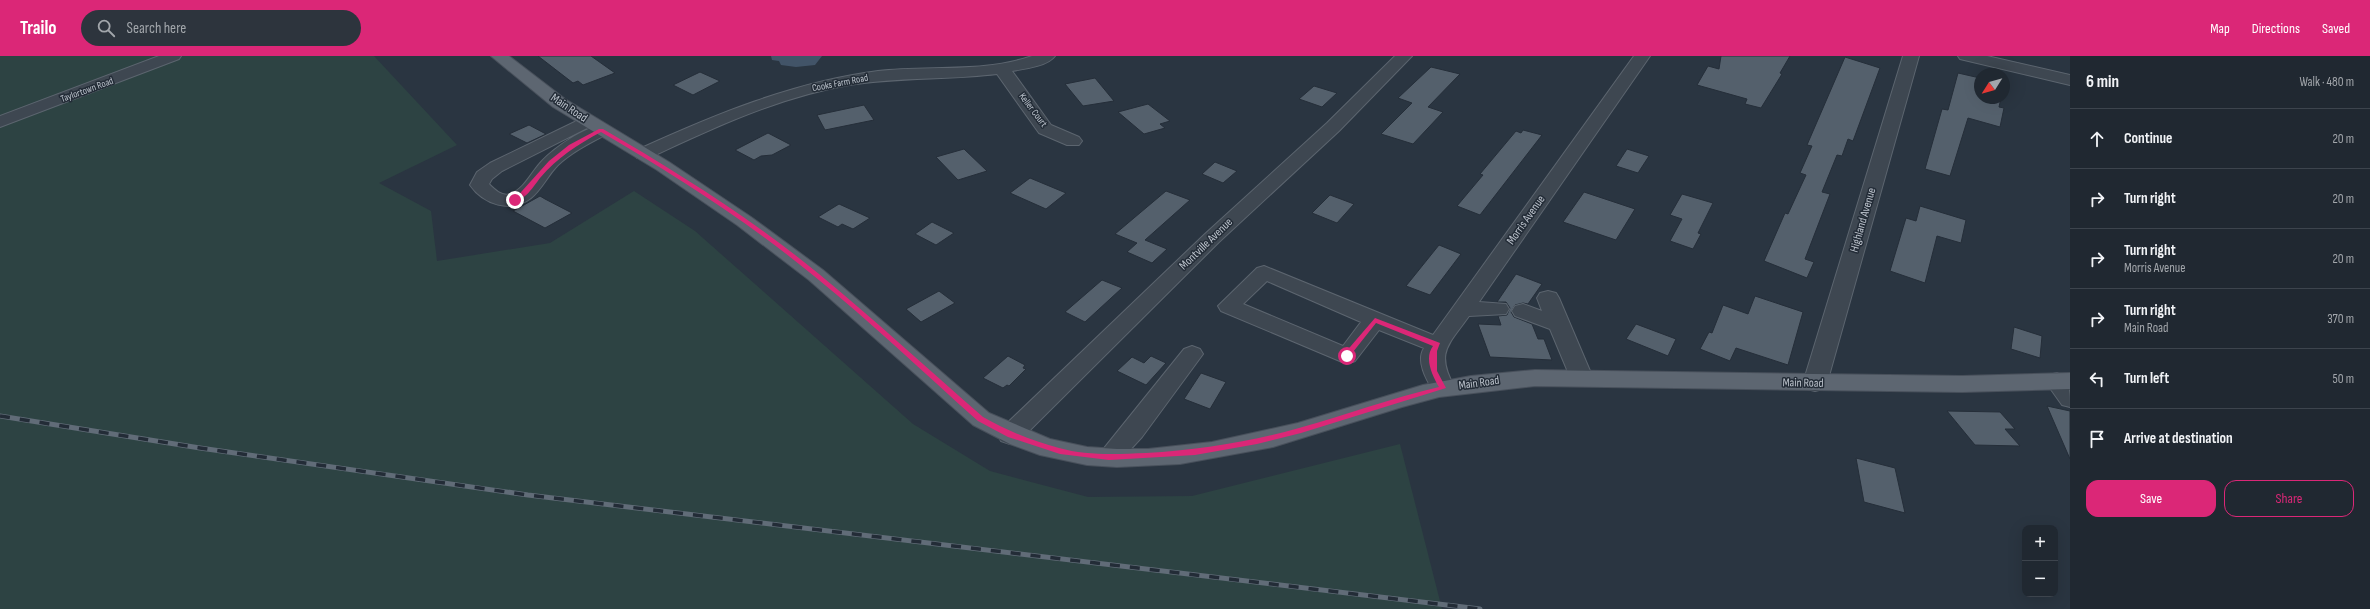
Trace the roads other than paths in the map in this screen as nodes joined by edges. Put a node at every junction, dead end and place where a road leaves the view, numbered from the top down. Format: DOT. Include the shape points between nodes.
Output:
graph roads {
  1 [pos="173,56"];
  2 [pos="499,56"];
  3 [pos="899,56"];
  4 [pos="1047,56"];
  5 [pos="1404,56"];
  6 [pos="1642,56"];
  7 [pos="1911,56"];
  8 [pos="1966,56"];
  9 [pos="1001,68"];
  10 [pos="903,74"];
  11 [pos="2070,80"];
  12 [pos="0,122"];
  13 [pos="594,125"];
  14 [pos="1073,141"];
  15 [pos="643,154"];
  16 [pos="1548,298"];
  17 [pos="1463,309"];
  18 [pos="1498,309"];
  19 [pos="1523,311"];
  20 [pos="1375,320"];
  21 [pos="1557,324"];
  22 [pos="1437,345"];
  23 [pos="1192,354"];
  24 [pos="1581,378"];
  25 [pos="2063,381"];
  26 [pos="1815,383"];
  27 [pos="1443,388"];
  28 [pos="2070,399"];
  29 [pos="1010,435"];
  30 [pos="1109,457"];
  1 -- 12 [label="street, Taylortown Road"];
  2 -- 13 [label="main road, Main Road" via="559,103"];
  3 -- 10 [label="street"];
  4 -- 9 [label="street, Cooks Farm Road"];
  5 -- 29 [label="street, Montville Avenue"];
  6 -- 17 [label="street, Morris Avenue"];
  7 -- 26 [label="street, Highland Avenue"];
  8 -- 11 [label="street"];
  9 -- 10 [label="street, Cooks Farm Road"];
  9 -- 14 [label="street, Keller Court" via="1045,129"];
  10 -- 15 [label="street, Cooks Farm Road" via="825,85 763,102 721,118"];
  13 -- 13 [label="street" via="551,162 522,196 515,200 507,201 487,195 479,185 484,176 496,167"];
  13 -- 15 [label="main road, Main Road"];
  15 -- 29 [label="main road, Main Road" via="744,221 816,275 981,419"];
  16 -- 21 [label="street"];
  17 -- 18 [label="street"];
  17 -- 22 [label="street, Morris Avenue"];
  19 -- 21 [label="street"];
  20 -- 20 [label="street" via="1347,356 1229,306 1264,272"];
  20 -- 22 [label="street"];
  21 -- 24 [label="street"];
  22 -- 27 [label="street, Morris Avenue" via="1433,351 1434,371"];
  23 -- 30 [label="street" via="1133,431"];
  24 -- 26 [label="main road, Main Road"];
  24 -- 27 [label="main road, Main Road" via="1491,381"];
  25 -- 26 [label="main road, Main Road" via="1962,384"];
  25 -- 28 [label="street"];
  27 -- 30 [label="main road, Main Road" via="1257,442 1195,452"];
  29 -- 30 [label="main road, Main Road" via="1060,451"];
}
